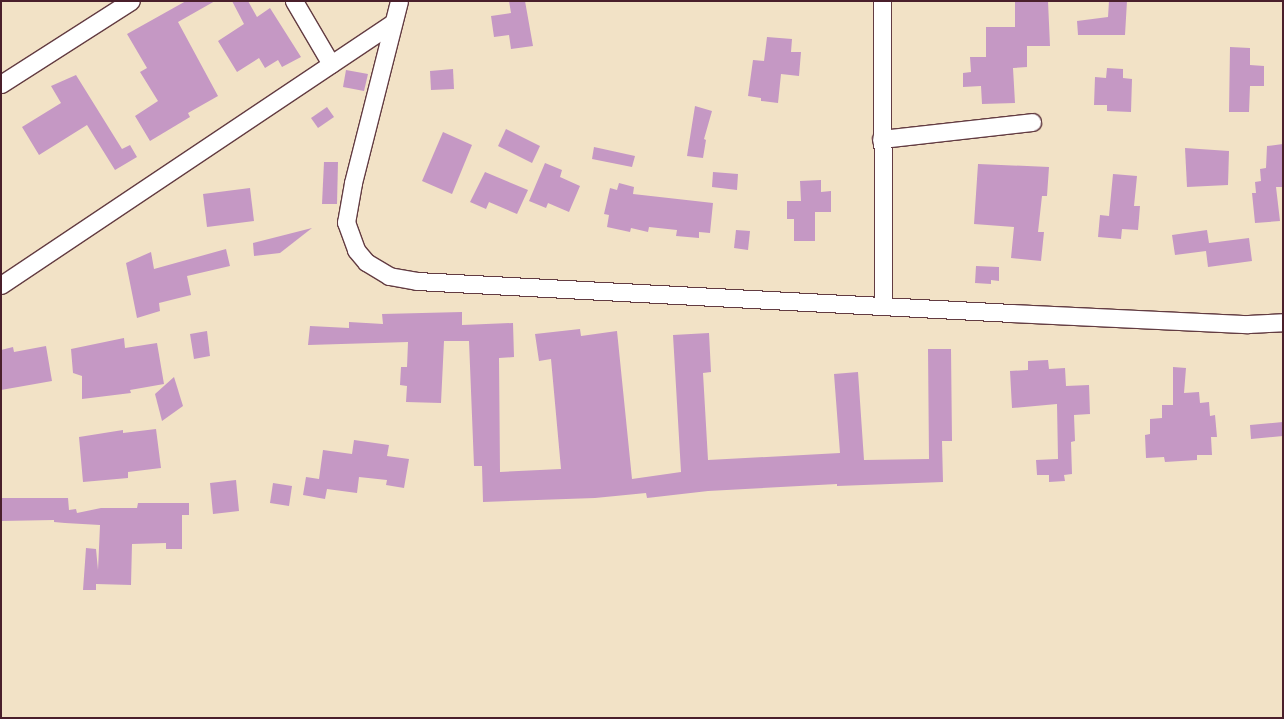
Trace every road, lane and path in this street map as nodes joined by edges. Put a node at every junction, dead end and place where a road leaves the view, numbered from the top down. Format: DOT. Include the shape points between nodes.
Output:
graph roads {
  1 [pos="131,1"];
  2 [pos="294,1"];
  3 [pos="399,1"];
  4 [pos="882,1"];
  5 [pos="393,23"];
  6 [pos="331,64"];
  7 [pos="1,84"];
  8 [pos="1032,122"];
  9 [pos="881,139"];
  10 [pos="1,285"];
  11 [pos="883,306"];
  12 [pos="1283,322"];
  1 -- 7 [label="street"];
  2 -- 6 [label="street"];
  3 -- 5 [label="street"];
  4 -- 9 [label="street"];
  5 -- 6 [label="street"];
  5 -- 11 [label="street" via="353,182 346,222 356,250 366,262 389,276 417,281"];
  6 -- 10 [label="street"];
  8 -- 9 [label="street"];
  9 -- 11 [label="street"];
  11 -- 12 [label="street" via="1248,324"];
}
